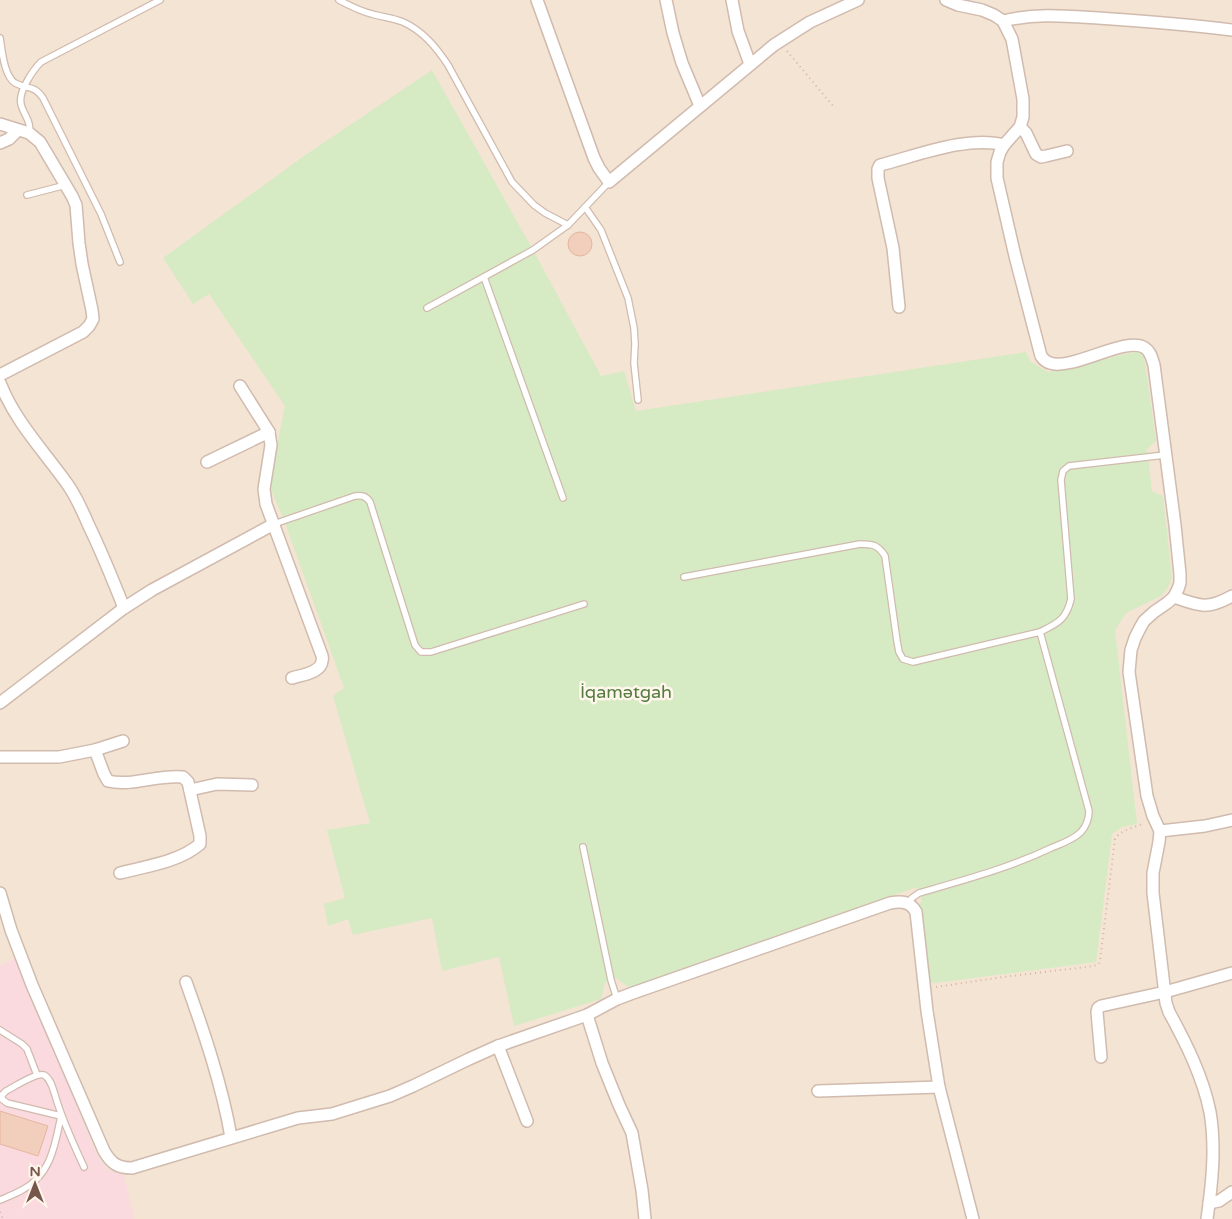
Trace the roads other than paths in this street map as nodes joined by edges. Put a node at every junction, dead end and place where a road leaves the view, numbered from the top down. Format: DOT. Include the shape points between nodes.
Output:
graph roads {
  1 [pos="160,0"];
  2 [pos="339,0"];
  3 [pos="537,0"];
  4 [pos="666,0"];
  5 [pos="732,0"];
  6 [pos="858,0"];
  7 [pos="946,0"];
  8 [pos="1003,20"];
  9 [pos="1232,30"];
  10 [pos="0,38"];
  11 [pos="750,64"];
  12 [pos="25,86"];
  13 [pos="700,106"];
  14 [pos="0,124"];
  15 [pos="1020,127"];
  16 [pos="24,132"];
  17 [pos="0,144"];
  18 [pos="1004,145"];
  19 [pos="1067,151"];
  20 [pos="609,182"];
  21 [pos="66,185"];
  22 [pos="27,195"];
  23 [pos="585,207"];
  24 [pos="568,225"];
  25 [pos="120,262"];
  26 [pos="484,277"];
  27 [pos="899,307"];
  28 [pos="428,308"];
  29 [pos="0,375"];
  30 [pos="240,386"];
  31 [pos="1,391"];
  32 [pos="638,400"];
  33 [pos="268,432"];
  34 [pos="1165,455"];
  35 [pos="208,462"];
  36 [pos="563,498"];
  37 [pos="274,524"];
  38 [pos="684,577"];
  39 [pos="1174,596"];
  40 [pos="1232,596"];
  41 [pos="584,604"];
  42 [pos="124,608"];
  43 [pos="1040,632"];
  44 [pos="292,678"];
  45 [pos="0,703"];
  46 [pos="123,741"];
  47 [pos="95,750"];
  48 [pos="0,757"];
  49 [pos="252,785"];
  50 [pos="190,790"];
  51 [pos="1232,820"];
  52 [pos="1160,831"];
  53 [pos="583,847"];
  54 [pos="120,874"];
  55 [pos="0,893"];
  56 [pos="907,903"];
  57 [pos="1232,973"];
  58 [pos="186,982"];
  59 [pos="1165,992"];
  60 [pos="617,999"];
  61 [pos="588,1015"];
  62 [pos="0,1030"];
  63 [pos="498,1046"];
  64 [pos="1100,1057"];
  65 [pos="37,1075"];
  66 [pos="939,1087"];
  67 [pos="818,1091"];
  68 [pos="61,1116"];
  69 [pos="527,1121"];
  70 [pos="230,1137"];
  71 [pos="84,1167"];
  72 [pos="1232,1192"];
  73 [pos="0,1200"];
  74 [pos="1210,1203"];
  75 [pos="645,1219"];
  76 [pos="973,1219"];
  77 [pos="1207,1219"];
  1 -- 12 [label="lane" via="41,62"];
  2 -- 24 [label="lane" via="418,30 448,65 512,182 534,205"];
  3 -- 20 [label="street" via="594,158"];
  4 -- 13 [label="street" via="682,63"];
  5 -- 11 [label="street" via="738,31"];
  6 -- 11 [label="street" via="810,22"];
  7 -- 8 [label="street"];
  8 -- 9 [label="street" via="1042,15 1158,21"];
  8 -- 15 [label="street" via="1012,39 1022,99"];
  10 -- 12 [label="lane" via="9,77"];
  11 -- 13 [label="street"];
  12 -- 16 [label="lane" via="21,104 30,125"];
  12 -- 25 [label="lane" via="37,90 43,98 101,214"];
  13 -- 20 [label="street"];
  14 -- 16 [label="street"];
  15 -- 18 [label="street"];
  15 -- 19 [label="street" via="1041,157"];
  16 -- 17 [label="street"];
  16 -- 21 [label="street" via="40,142"];
  18 -- 27 [label="street" via="981,142 954,145 880,165 878,178 893,248"];
  18 -- 34 [label="street" via="998,157 997,178 1041,356 1050,364 1065,364 1126,346 1144,347 1152,356 1154,365"];
  20 -- 23 [label="lane"];
  21 -- 22 [label="lane"];
  21 -- 29 [label="street" via="76,205 82,264 92,310 90,326"];
  23 -- 24 [label="lane"];
  23 -- 32 [label="lane" via="601,230 628,298 634,328"];
  24 -- 26 [label="lane" via="533,250"];
  26 -- 28 [label="lane"];
  26 -- 36 [label="lane"];
  30 -- 33 [label="street"];
  31 -- 42 [label="street" via="77,500"];
  33 -- 35 [label="street"];
  33 -- 37 [label="street" via="271,445 264,489"];
  34 -- 39 [label="street" via="1180,574"];
  34 -- 43 [label="lane" via="1069,466 1064,471 1061,480 1071,599 1064,617"];
  37 -- 41 [label="lane" via="355,496 366,497 415,645 421,652 431,652"];
  37 -- 42 [label="street"];
  37 -- 44 [label="street" via="322,661 315,671"];
  38 -- 43 [label="lane" via="871,544 880,548 885,556 896,641 904,659 913,662"];
  39 -- 40 [label="street" via="1204,605"];
  39 -- 52 [label="street" via="1144,621 1130,650 1129,661 1146,796"];
  42 -- 45 [label="street"];
  43 -- 56 [label="lane" via="1089,811 1088,821 1081,832 1070,839 1028,859 919,893"];
  46 -- 47 [label="street"];
  47 -- 48 [label="street" via="59,757"];
  47 -- 50 [label="street" via="108,781 118,783 183,777"];
  49 -- 50 [label="street" via="217,784"];
  50 -- 54 [label="street" via="200,844 172,860"];
  51 -- 52 [label="street"];
  52 -- 59 [label="street" via="1152,893"];
  53 -- 60 [label="lane" via="610,980"];
  55 -- 70 [label="street" via="32,985 109,1160 123,1168 132,1168"];
  56 -- 60 [label="street" via="890,904"];
  56 -- 66 [label="street" via="916,912"];
  57 -- 59 [label="street"];
  58 -- 70 [label="street" via="204,1034"];
  59 -- 64 [label="street" via="1098,1008"];
  59 -- 74 [label="street" via="1169,1012 1199,1074 1210,1111 1213,1161"];
  60 -- 61 [label="street"];
  61 -- 63 [label="street"];
  61 -- 75 [label="street" via="602,1063 632,1133"];
  62 -- 65 [label="lane" via="27,1049"];
  63 -- 69 [label="street"];
  63 -- 70 [label="street" via="390,1096 341,1112 298,1118"];
  65 -- 68 [label="lane" via="47,1077 52,1084"];
  65 -- 68 [label="lane" via="6,1091 2,1099"];
  66 -- 67 [label="street"];
  66 -- 76 [label="street"];
  68 -- 71 [label="lane"];
  68 -- 73 [label="lane" via="47,1166 23,1190"];
  72 -- 74 [label="street"];
  74 -- 77 [label="street"];
}
